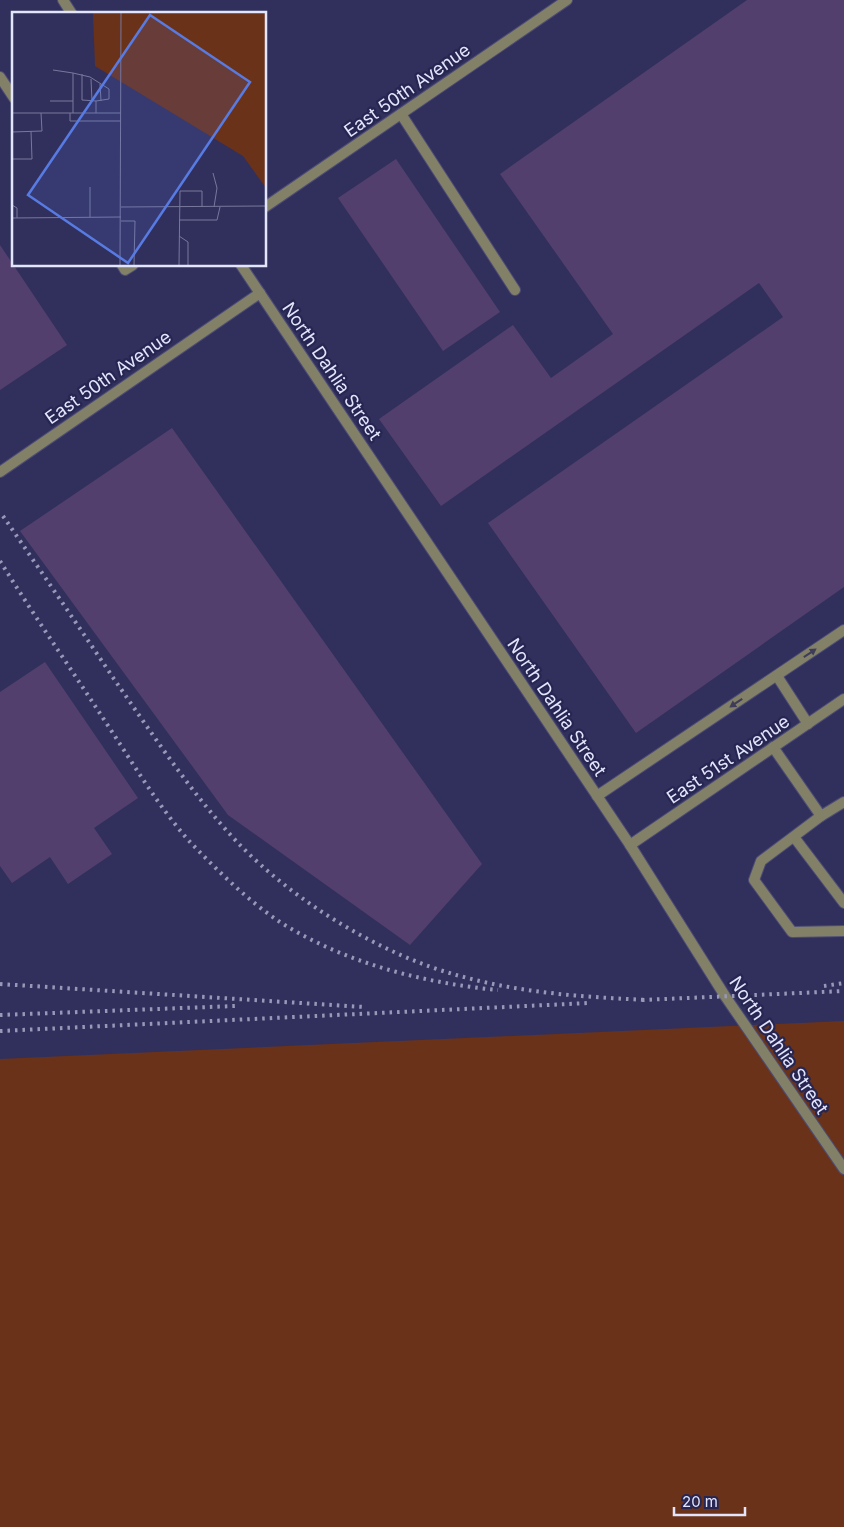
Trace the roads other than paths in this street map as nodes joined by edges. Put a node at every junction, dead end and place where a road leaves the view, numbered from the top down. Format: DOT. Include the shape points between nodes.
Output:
graph roads {
  1 [pos="63,0"];
  2 [pos="567,0"];
  3 [pos="71,12"];
  4 [pos="0,77"];
  5 [pos="12,95"];
  6 [pos="401,114"];
  7 [pos="266,206"];
  8 [pos="242,266"];
  9 [pos="515,290"];
  10 [pos="260,293"];
  11 [pos="0,472"];
  12 [pos="844,630"];
  13 [pos="777,676"];
  14 [pos="844,699"];
  15 [pos="808,724"];
  16 [pos="773,747"];
  17 [pos="597,796"];
  18 [pos="844,802"];
  19 [pos="821,816"];
  20 [pos="794,837"];
  21 [pos="630,845"];
  22 [pos="844,903"];
  23 [pos="844,931"];
  24 [pos="844,1169"];
  1 -- 3 [label="street"];
  2 -- 6 [label="street, East 50th Avenue"];
  4 -- 5 [label="street"];
  6 -- 7 [label="street, East 50th Avenue"];
  6 -- 9 [label="street"];
  8 -- 10 [label="street, North Dahlia Street"];
  10 -- 11 [label="street, East 50th Avenue"];
  10 -- 17 [label="street, North Dahlia Street"];
  13 -- 12 [label="street, one-way"];
  13 -- 15 [label="street"];
  13 -- 17 [label="street, one-way"];
  14 -- 15 [label="street, East 51st Avenue"];
  15 -- 16 [label="street, East 51st Avenue"];
  16 -- 19 [label="street"];
  16 -- 21 [label="street, East 51st Avenue"];
  17 -- 21 [label="street, North Dahlia Street"];
  18 -- 19 [label="street"];
  19 -- 20 [label="street"];
  20 -- 22 [label="street"];
  20 -- 23 [label="street" via="762,861 754,880 792,932"];
  21 -- 24 [label="street, North Dahlia Street" via="725,996"];
}
